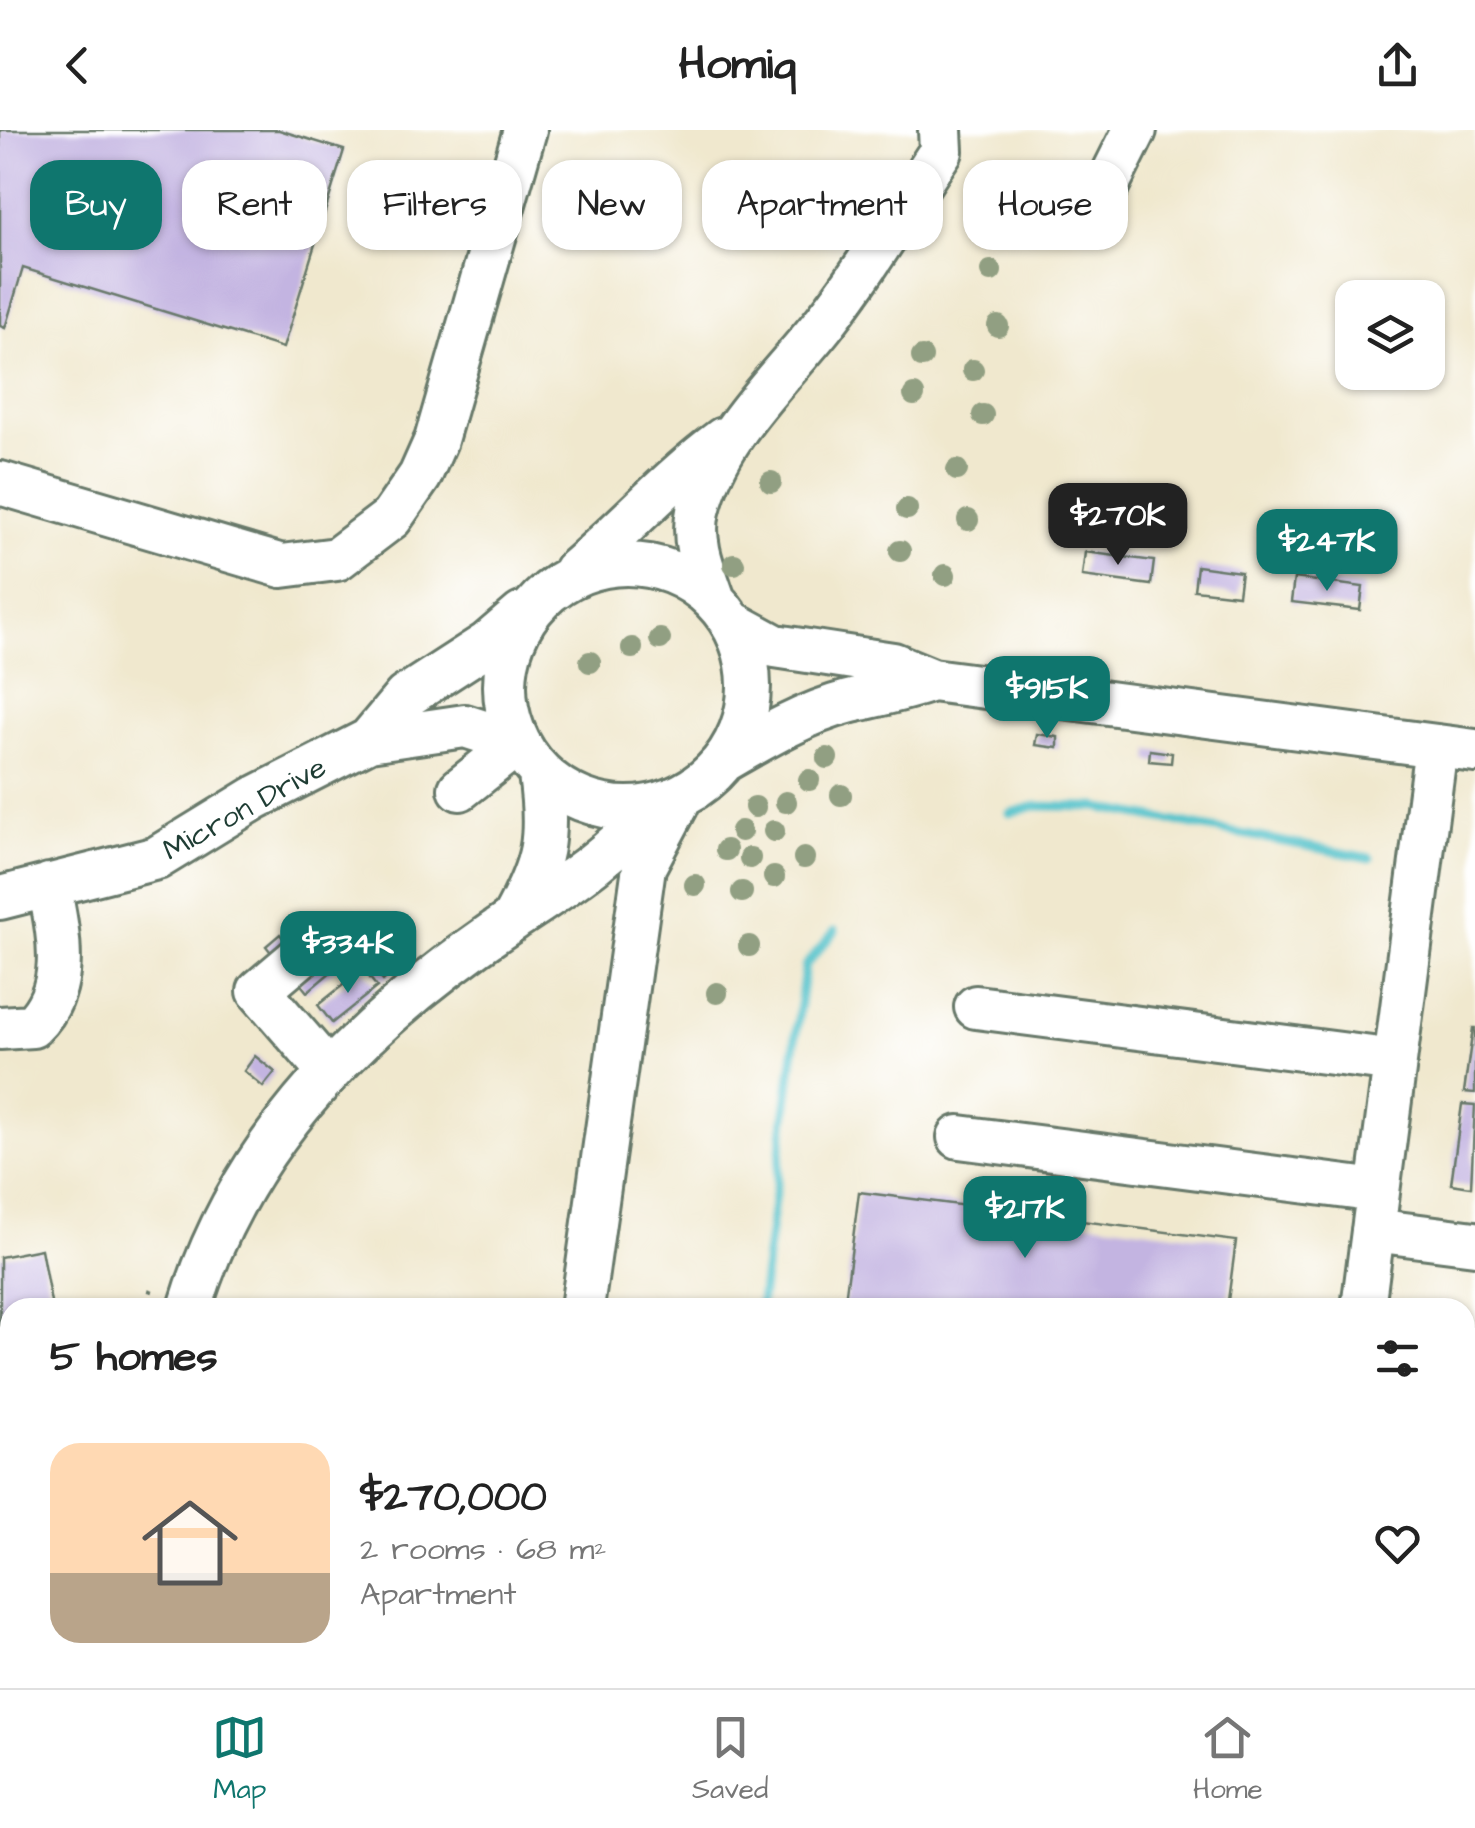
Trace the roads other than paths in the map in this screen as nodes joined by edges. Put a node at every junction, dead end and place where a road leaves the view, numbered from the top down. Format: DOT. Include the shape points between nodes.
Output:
graph roads {
  1 [pos="524,130"];
  2 [pos="1135,130"];
  3 [pos="951,137"];
  4 [pos="1120,160"];
  5 [pos="735,430"];
  6 [pos="0,483"];
  7 [pos="550,592"];
  8 [pos="723,611"];
  9 [pos="932,680"];
  10 [pos="369,740"];
  11 [pos="1455,749"];
  12 [pos="529,758"];
  13 [pos="725,760"];
  14 [pos="460,789"];
  15 [pos="668,801"];
  16 [pos="49,884"];
  17 [pos="0,898"];
  18 [pos="513,920"];
  19 [pos="317,942"];
  20 [pos="976,1007"];
  21 [pos="0,1028"];
  22 [pos="1395,1061"];
  23 [pos="329,1072"];
  24 [pos="959,1137"];
  25 [pos="1376,1211"];
  26 [pos="1475,1243"];
  27 [pos="194,1298"];
  28 [pos="583,1298"];
  29 [pos="1364,1298"];
  1 -- 6 [label="lane" via="436,440 391,518 337,558 282,566"];
  2 -- 4 [label="lane"];
  3 -- 5 [label="lane, Micron Drive" via="827,320"];
  5 -- 7 [label="lane, Micron Drive"];
  5 -- 8 [label="lane, Micron Drive" via="697,514 696,547"];
  7 -- 8 [label="lane" via="592,569 641,565 688,579"];
  7 -- 10 [label="lane, Micron Drive" via="487,644 405,697"];
  7 -- 12 [label="lane" via="520,626 504,684 507,714"];
  8 -- 9 [label="lane" via="775,646 894,664"];
  8 -- 13 [label="lane" via="742,644 749,692 738,739"];
  9 -- 11 [label="lane"];
  9 -- 13 [label="lane" via="811,716"];
  10 -- 12 [label="lane, Micron Drive" via="465,726"];
  10 -- 16 [label="lane, Micron Drive" via="157,858"];
  11 -- 22 [label="lane"];
  12 -- 14 [label="lane"];
  12 -- 15 [label="lane" via="560,790 606,808"];
  12 -- 18 [label="lane" via="547,820 544,854"];
  13 -- 15 [label="lane"];
  15 -- 18 [label="lane" via="616,850"];
  15 -- 28 [label="lane" via="644,868"];
  16 -- 17 [label="lane, Micron Drive"];
  16 -- 21 [label="lane" via="59,973 48,1011 32,1026"];
  18 -- 23 [label="lane" via="368,1030"];
  19 -- 23 [label="lane" via="259,991"];
  20 -- 22 [label="lane"];
  22 -- 25 [label="lane"];
  23 -- 27 [label="lane" via="246,1178"];
  24 -- 25 [label="lane"];
  25 -- 26 [label="lane"];
  25 -- 29 [label="lane"];
}
